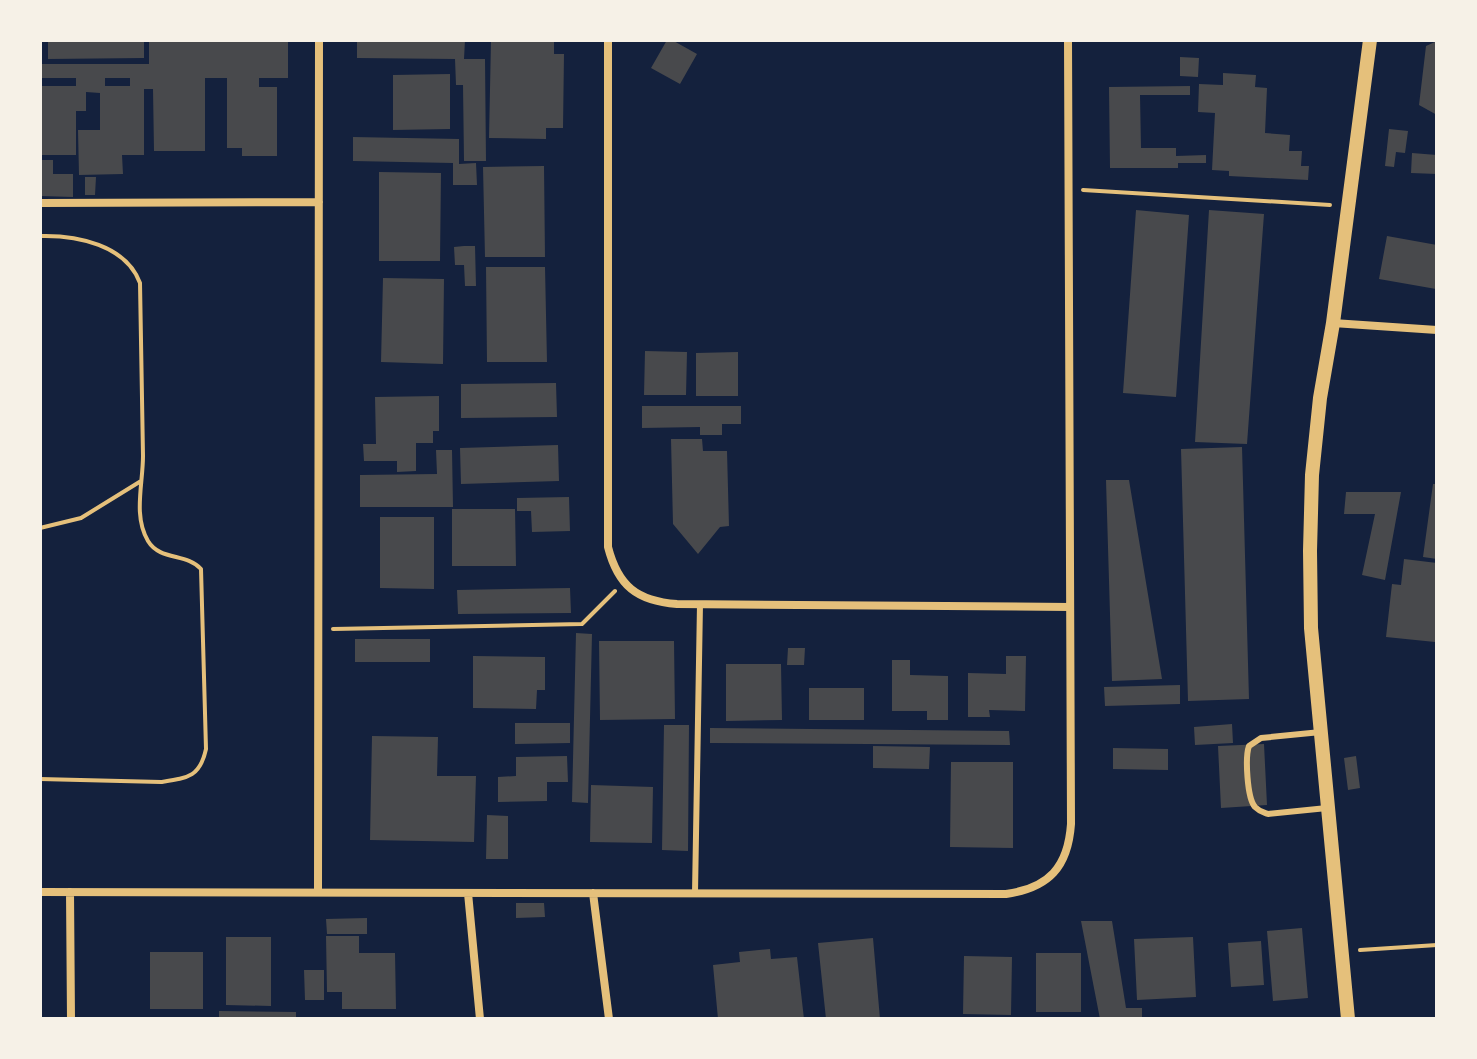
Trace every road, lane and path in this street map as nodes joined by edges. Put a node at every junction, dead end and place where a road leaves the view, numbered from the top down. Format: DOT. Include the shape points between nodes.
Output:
graph roads {
  1 [pos="319,40"];
  2 [pos="608,40"];
  3 [pos="1068,40"];
  4 [pos="1370,40"];
  5 [pos="1068,189"];
  6 [pos="319,202"];
  7 [pos="40,203"];
  8 [pos="1348,206"];
  9 [pos="40,236"];
  10 [pos="1333,323"];
  11 [pos="1437,330"];
  12 [pos="141,481"];
  13 [pos="40,528"];
  14 [pos="624,582"];
  15 [pos="700,604"];
  16 [pos="1070,607"];
  17 [pos="318,629"];
  18 [pos="1321,732"];
  19 [pos="40,779"];
  20 [pos="1328,808"];
  21 [pos="40,892"];
  22 [pos="70,892"];
  23 [pos="318,892"];
  24 [pos="468,893"];
  25 [pos="593,893"];
  26 [pos="695,893"];
  27 [pos="1437,945"];
  28 [pos="1342,951"];
  29 [pos="71,1019"];
  30 [pos="480,1019"];
  31 [pos="609,1019"];
  32 [pos="1348,1019"];
  1 -- 6 [label="street"];
  2 -- 14 [label="street" via="608,547"];
  3 -- 5 [label="street"];
  4 -- 8 [label="street"];
  5 -- 8 [label="path"];
  5 -- 16 [label="street"];
  6 -- 7 [label="street"];
  6 -- 17 [label="street"];
  8 -- 10 [label="street"];
  9 -- 12 [label="path" via="90,242 118,256 137,274"];
  10 -- 11 [label="street"];
  10 -- 18 [label="street" via="1317,429 1310,551"];
  12 -- 13 [label="path" via="81,518"];
  12 -- 19 [label="path" via="141,521 149,542 201,569 203,763 193,775 161,782"];
  14 -- 15 [label="street" via="657,602"];
  14 -- 17 [label="path" via="582,624"];
  15 -- 16 [label="street"];
  15 -- 26 [label="lane"];
  16 -- 26 [label="street" via="1070,841 1054,873 1040,884 1006,894"];
  17 -- 23 [label="street"];
  18 -- 20 [label="street"];
  18 -- 20 [label="lane" via="1261,738 1249,746 1247,760 1251,800 1260,812"];
  20 -- 28 [label="street"];
  21 -- 22 [label="street"];
  22 -- 23 [label="street"];
  22 -- 29 [label="street"];
  23 -- 24 [label="street"];
  24 -- 25 [label="street"];
  24 -- 30 [label="street"];
  25 -- 26 [label="street"];
  25 -- 31 [label="street"];
  27 -- 28 [label="path"];
  28 -- 32 [label="street"];
}
